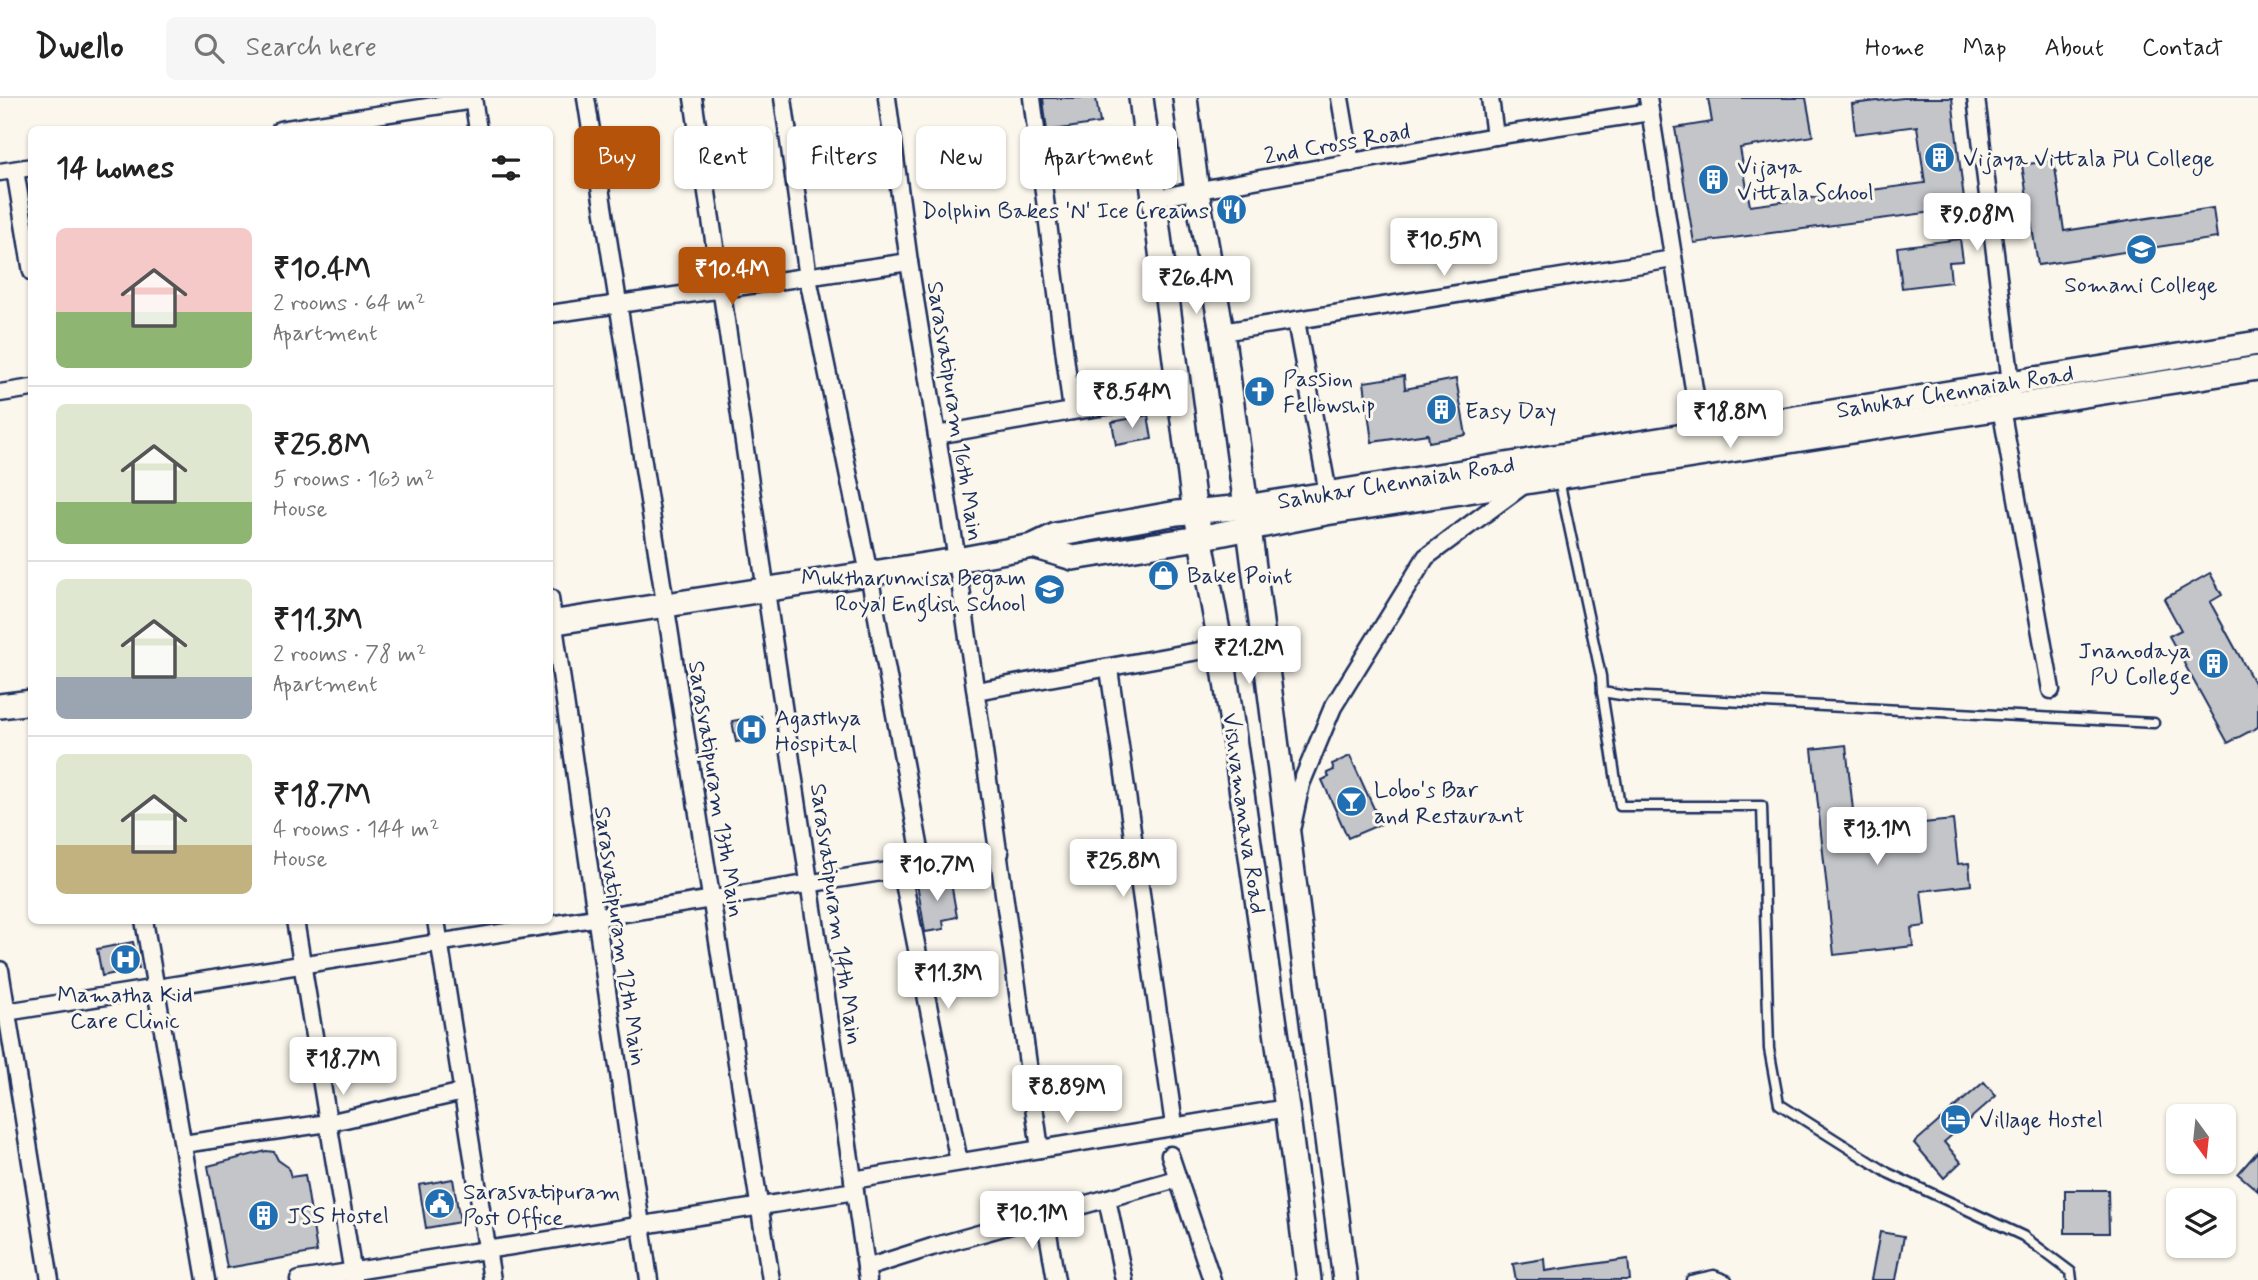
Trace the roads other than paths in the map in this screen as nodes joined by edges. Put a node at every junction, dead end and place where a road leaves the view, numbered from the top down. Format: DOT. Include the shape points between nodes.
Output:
graph roads {
  1 [pos="586,98"];
  2 [pos="693,98"];
  3 [pos="783,98"];
  4 [pos="1032,98"];
  5 [pos="1141,98"];
  6 [pos="1185,98"];
  7 [pos="1340,98"];
  8 [pos="1490,98"];
  9 [pos="1976,98"];
  10 [pos="473,99"];
  11 [pos="892,99"];
  12 [pos="1649,105"];
  13 [pos="317,126"];
  14 [pos="477,126"];
  15 [pos="1495,136"];
  16 [pos="1350,163"];
  17 [pos="16,170"];
  18 [pos="1197,192"];
  19 [pos="1156,198"];
  20 [pos="28,246"];
  21 [pos="1672,259"];
  22 [pos="909,262"];
  23 [pos="807,278"];
  24 [pos="722,289"];
  25 [pos="617,304"];
  26 [pos="553,314"];
  27 [pos="1296,321"];
  28 [pos="1222,332"];
  29 [pos="2258,343"];
  30 [pos="2258,368"];
  31 [pos="2012,382"];
  32 [pos="28,389"];
  33 [pos="0,393"];
  34 [pos="1181,395"];
  35 [pos="2007,407"];
  36 [pos="1072,411"];
  37 [pos="1701,433"];
  38 [pos="937,435"];
  39 [pos="1558,477"];
  40 [pos="1527,482"];
  41 [pos="1328,493"];
  42 [pos="1197,512"];
  43 [pos="1247,517"];
  44 [pos="1199,538"];
  45 [pos="1033,546"];
  46 [pos="957,561"];
  47 [pos="869,574"];
  48 [pos="766,591"];
  49 [pos="665,606"];
  50 [pos="553,623"];
  51 [pos="553,636"];
  52 [pos="1221,647"];
  53 [pos="1109,668"];
  54 [pos="2050,690"];
  55 [pos="976,691"];
  56 [pos="1602,692"];
  57 [pos="28,702"];
  58 [pos="0,706"];
  59 [pos="2154,723"];
  60 [pos="1288,844"];
  61 [pos="1000,853"];
  62 [pos="923,866"];
  63 [pos="901,867"];
  64 [pos="809,884"];
  65 [pos="711,900"];
  66 [pos="596,918"];
  67 [pos="145,924"];
  68 [pos="296,924"];
  69 [pos="437,924"];
  70 [pos="440,943"];
  71 [pos="302,965"];
  72 [pos="0,970"];
  73 [pos="156,988"];
  74 [pos="3,1012"];
  75 [pos="463,1092"];
  76 [pos="1287,1108"];
  77 [pos="328,1124"];
  78 [pos="1174,1125"];
  79 [pos="183,1144"];
  80 [pos="1040,1149"];
  81 [pos="1170,1154"];
  82 [pos="959,1162"];
  83 [pos="1177,1179"];
  84 [pos="854,1185"];
  85 [pos="1107,1199"];
  86 [pos="760,1206"];
  87 [pos="1045,1216"];
  88 [pos="640,1225"];
  89 [pos="487,1250"];
  90 [pos="867,1274"];
  91 [pos="353,1276"];
  92 [pos="50,1280"];
  93 [pos="206,1280"];
  94 [pos="299,1280"];
  95 [pos="492,1280"];
  96 [pos="649,1280"];
  97 [pos="771,1280"];
  98 [pos="1056,1280"];
  99 [pos="1124,1280"];
  100 [pos="1212,1280"];
  101 [pos="1309,1280"];
  102 [pos="1345,1280"];
  103 [pos="1691,1280"];
  104 [pos="1727,1280"];
  105 [pos="2072,1280"];
  1 -- 25 [label="street, Sarasvatipuram 13th Main"];
  2 -- 24 [label="street, Sarasvatipuram 14th Main"];
  3 -- 23 [label="street"];
  4 -- 36 [label="street"];
  5 -- 19 [label="street, Vishvamanava Road"];
  6 -- 18 [label="street, Vishvamanava Road"];
  7 -- 16 [label="street"];
  8 -- 15 [label="street"];
  9 -- 31 [label="street"];
  10 -- 13 [label="street"];
  10 -- 14 [label="street"];
  11 -- 22 [label="street, Sarasvatipuram 16th Main"];
  12 -- 15 [label="street, 2nd Cross Road"];
  12 -- 21 [label="street"];
  15 -- 16 [label="street, 2nd Cross Road"];
  16 -- 18 [label="street, 2nd Cross Road"];
  17 -- 20 [label="street"];
  18 -- 19 [label="street, 2nd Cross Road"];
  18 -- 28 [label="street, Vishvamanava Road"];
  19 -- 34 [label="street, Vishvamanava Road"];
  21 -- 27 [label="street"];
  21 -- 37 [label="street"];
  22 -- 23 [label="street"];
  22 -- 38 [label="street, Sarasvatipuram 16th Main"];
  23 -- 24 [label="street"];
  23 -- 47 [label="street"];
  24 -- 25 [label="street"];
  24 -- 48 [label="street, Sarasvatipuram 14th Main"];
  25 -- 26 [label="street"];
  25 -- 49 [label="street, Sarasvatipuram 13th Main"];
  27 -- 28 [label="street"];
  27 -- 41 [label="street"];
  28 -- 43 [label="street, Vishvamanava Road"];
  29 -- 31 [label="street, Sahukar Chennaiah Road"];
  30 -- 35 [label="street, Sahukar Chennaiah Road"];
  31 -- 35 [label="street"];
  31 -- 37 [label="street, Sahukar Chennaiah Road"];
  32 -- 33 [label="street"];
  34 -- 36 [label="street"];
  34 -- 42 [label="street, Vishvamanava Road"];
  35 -- 39 [label="street, Sahukar Chennaiah Road"];
  35 -- 54 [label="street"];
  36 -- 38 [label="street"];
  37 -- 41 [label="street, Sahukar Chennaiah Road"];
  38 -- 46 [label="street, Sarasvatipuram 16th Main"];
  39 -- 40 [label="street, Sahukar Chennaiah Road"];
  39 -- 56 [label="lane"];
  40 -- 43 [label="street, Sahukar Chennaiah Road"];
  40 -- 60 [label="street" via="1426,557 1333,707 1301,784"];
  41 -- 43 [label="street, Sahukar Chennaiah Road"];
  42 -- 43 [label="street, Sahukar Chennaiah Road"];
  42 -- 44 [label="street, Vishvamanava Road"];
  42 -- 45 [label="street, Sahukar Chennaiah Road" via="1056,535"];
  43 -- 44 [label="street, Sahukar Chennaiah Road"];
  43 -- 60 [label="street, Vishvamanava Road"];
  44 -- 45 [label="street, Sahukar Chennaiah Road" via="1073,558"];
  44 -- 52 [label="street, Vishvamanava Road"];
  45 -- 46 [label="street, Sahukar Chennaiah Road"];
  46 -- 47 [label="street, Sahukar Chennaiah Road"];
  46 -- 55 [label="street, Sarasvatipuram 16th Main"];
  47 -- 48 [label="street, Sahukar Chennaiah Road"];
  47 -- 62 [label="street"];
  48 -- 49 [label="street, Sahukar Chennaiah Road"];
  48 -- 64 [label="street, Sarasvatipuram 14th Main"];
  49 -- 50 [label="street, Sahukar Chennaiah Road"];
  49 -- 65 [label="street, Sarasvatipuram 13th Main"];
  51 -- 66 [label="street, Sarasvatipuram 12th Main"];
  52 -- 53 [label="street"];
  52 -- 76 [label="street, Vishvamanava Road"];
  53 -- 55 [label="street"];
  53 -- 78 [label="street"];
  55 -- 61 [label="street, Sarasvatipuram 16th Main"];
  56 -- 59 [label="lane"];
  56 -- 105 [label="lane" via="1620,806 1762,806 1769,1049 1779,1104 1888,1173 2023,1236 2071,1272"];
  57 -- 58 [label="street"];
  60 -- 102 [label="street, Vishvamanava Road"];
  61 -- 62 [label="street"];
  61 -- 80 [label="street, Sarasvatipuram 16th Main"];
  62 -- 63 [label="street"];
  63 -- 64 [label="street"];
  63 -- 82 [label="street"];
  64 -- 65 [label="street"];
  64 -- 84 [label="street, Sarasvatipuram 14th Main"];
  65 -- 66 [label="street"];
  65 -- 86 [label="street, Sarasvatipuram 13th Main"];
  66 -- 70 [label="street"];
  66 -- 88 [label="street, Sarasvatipuram 12th Main"];
  67 -- 73 [label="street"];
  68 -- 71 [label="street"];
  69 -- 70 [label="street"];
  70 -- 71 [label="street"];
  70 -- 75 [label="street"];
  71 -- 73 [label="street"];
  71 -- 77 [label="street"];
  72 -- 74 [label="street"];
  73 -- 74 [label="street"];
  73 -- 79 [label="street"];
  74 -- 92 [label="street"];
  75 -- 77 [label="street"];
  75 -- 89 [label="street"];
  76 -- 78 [label="street"];
  76 -- 101 [label="street, Vishvamanava Road"];
  77 -- 79 [label="street"];
  77 -- 91 [label="street"];
  78 -- 80 [label="street"];
  79 -- 93 [label="street"];
  80 -- 82 [label="street"];
  81 -- 83 [label="street"];
  82 -- 84 [label="street"];
  83 -- 85 [label="street"];
  83 -- 100 [label="street"];
  84 -- 86 [label="street"];
  84 -- 90 [label="street, Sarasvatipuram 14th Main"];
  85 -- 87 [label="street"];
  85 -- 99 [label="street"];
  86 -- 88 [label="street"];
  86 -- 97 [label="street, Sarasvatipuram 13th Main"];
  87 -- 90 [label="street" via="932,1247"];
  87 -- 98 [label="street"];
  88 -- 89 [label="street"];
  88 -- 96 [label="street, Sarasvatipuram 12th Main"];
  89 -- 91 [label="street"];
  89 -- 95 [label="street"];
  91 -- 94 [label="street"];
  103 -- 104 [label="lane" via="1714,1276"];
}
